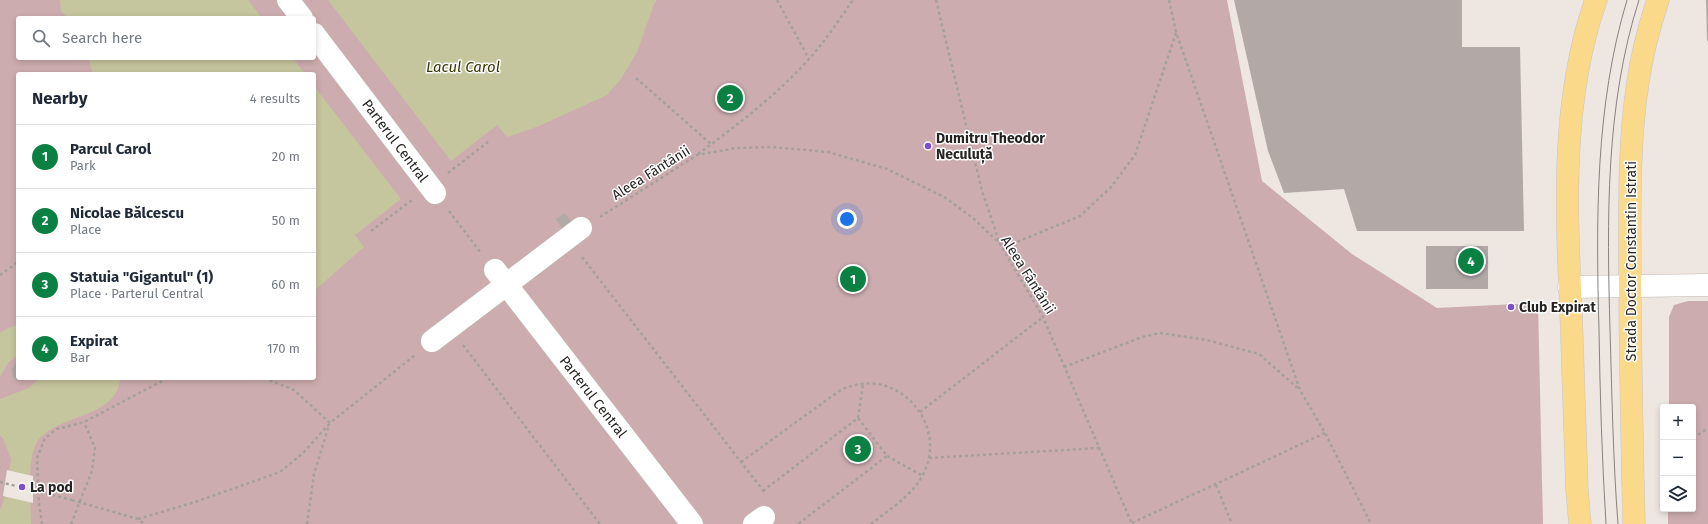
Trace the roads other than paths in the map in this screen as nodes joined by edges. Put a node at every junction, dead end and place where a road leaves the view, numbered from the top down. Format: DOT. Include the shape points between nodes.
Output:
graph roads {
  1 [pos="288,0"];
  2 [pos="1596,0"];
  3 [pos="1658,0"];
  4 [pos="300,16"];
  5 [pos="316,37"];
  6 [pos="430,187"];
  7 [pos="574,233"];
  8 [pos="494,269"];
  9 [pos="1708,284"];
  10 [pos="1630,285"];
  11 [pos="1570,287"];
  12 [pos="432,341"];
  13 [pos="692,524"];
  14 [pos="1580,524"];
  15 [pos="1634,524"];
  1 -- 4 [label="street"];
  2 -- 11 [label="main road" via="1584,43 1571,110 1567,166"];
  3 -- 10 [label="main road, Strada Doctor Constantin Istrati" via="1644,51 1634,116"];
  5 -- 6 [label="street, Parterul Central"];
  7 -- 8 [label="street"];
  8 -- 12 [label="street" via="449,328"];
  8 -- 13 [label="street, Parterul Central"];
  9 -- 10 [label="street"];
  10 -- 11 [label="street"];
  10 -- 15 [label="main road, Strada Doctor Constantin Istrati"];
  11 -- 14 [label="main road"];
}
